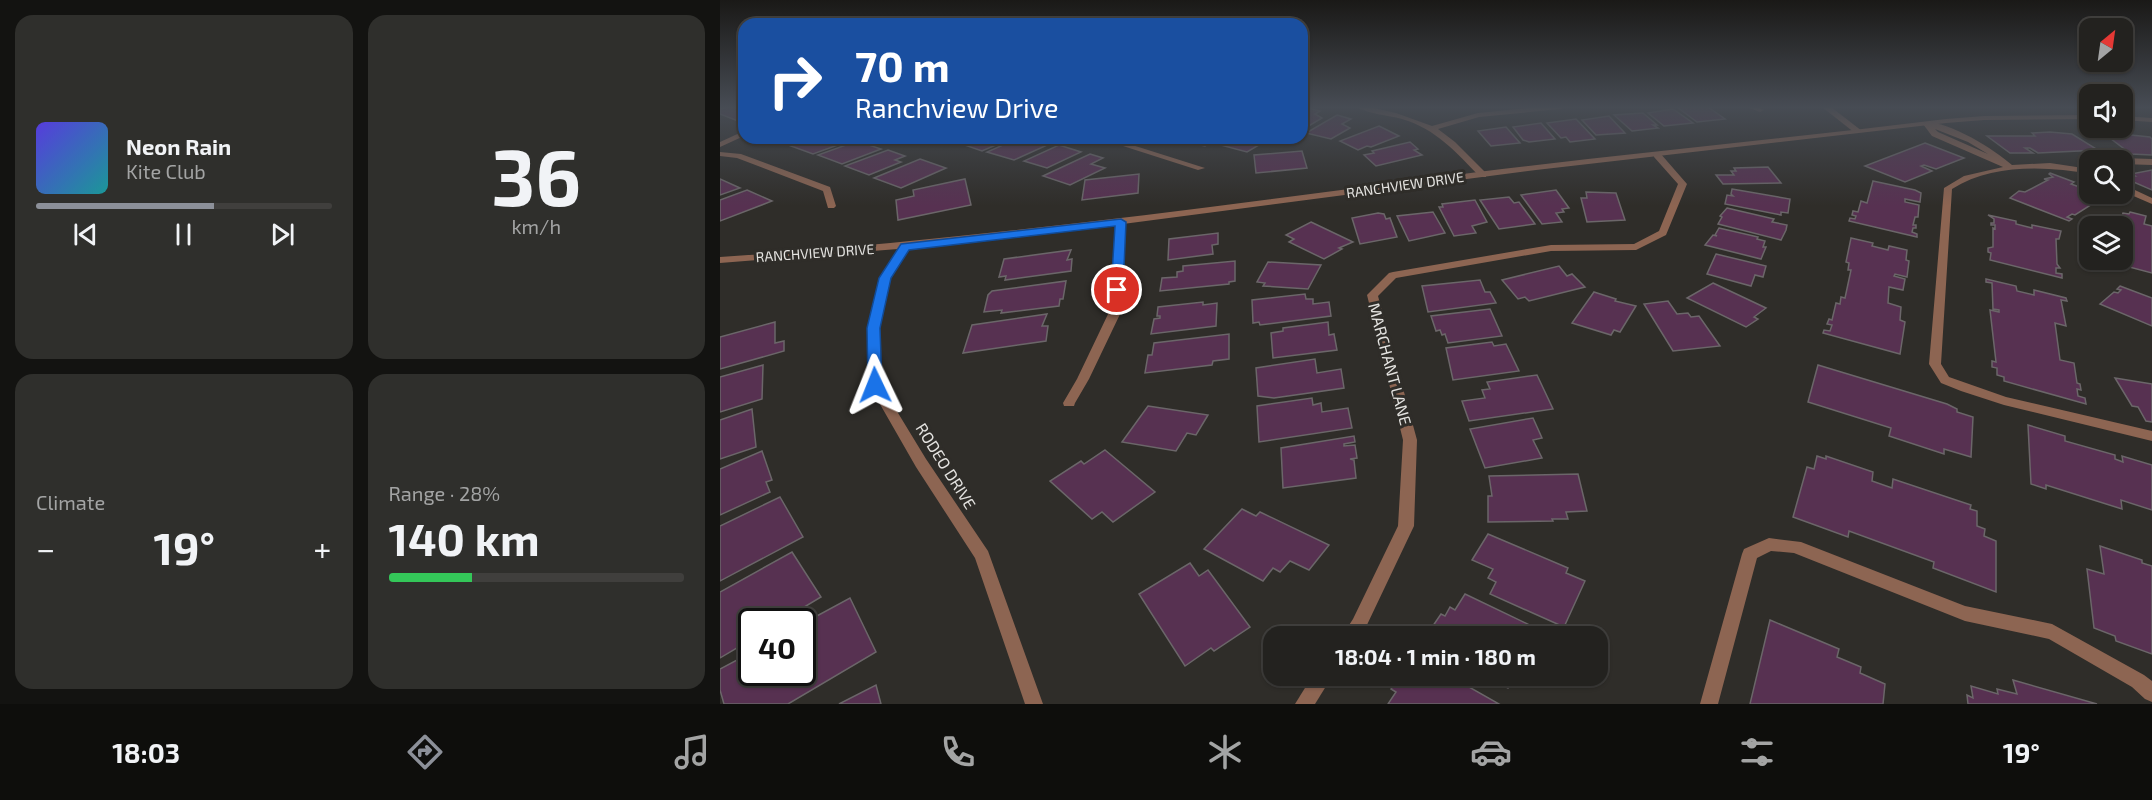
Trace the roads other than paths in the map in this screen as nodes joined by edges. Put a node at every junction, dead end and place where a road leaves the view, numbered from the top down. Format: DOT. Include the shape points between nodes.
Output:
graph roads {
  1 [pos="1447,140"];
  2 [pos="1783,140"];
  3 [pos="1968,140"];
  4 [pos="1122,144"];
  5 [pos="720,154"];
  6 [pos="1657,155"];
  7 [pos="2133,161"];
  8 [pos="2152,162"];
  9 [pos="2009,166"];
  10 [pos="1201,168"];
  11 [pos="2079,168"];
  12 [pos="1483,175"];
  13 [pos="2133,192"];
  14 [pos="2152,201"];
  15 [pos="831,206"];
  16 [pos="1121,222"];
  17 [pos="905,247"];
  18 [pos="720,260"];
  19 [pos="1069,403"];
  20 [pos="2152,436"];
  21 [pos="1358,626"];
  22 [pos="1316,686"];
  23 [pos="2152,693"];
  24 [pos="1034,704"];
  25 [pos="1304,704"];
  26 [pos="1709,704"];
  1 -- 12 [label="street"];
  2 -- 6 [label="street, RANCHVIEW DRIVE"];
  3 -- 9 [label="street"];
  4 -- 10 [label="street"];
  5 -- 15 [label="street" via="738,156 827,189"];
  6 -- 12 [label="street, RANCHVIEW DRIVE"];
  6 -- 21 [label="street, MARCHANT LANE" via="1683,184 1663,233 1636,247 1551,248 1393,275 1372,295 1410,440 1406,526"];
  7 -- 8 [label="street"];
  9 -- 11 [label="street"];
  9 -- 20 [label="street" via="1960,180 1948,188 1935,364 1945,380 2004,401"];
  12 -- 16 [label="street, RANCHVIEW DRIVE"];
  13 -- 14 [label="street"];
  16 -- 17 [label="street, RANCHVIEW DRIVE"];
  16 -- 19 [label="street" via="1116,310"];
  17 -- 18 [label="street, RANCHVIEW DRIVE"];
  17 -- 24 [label="street, RODEO DRIVE" via="885,278 873,328 875,385 982,556"];
  22 -- 25 [label="street"];
  23 -- 26 [label="street" via="2052,632 1965,613 1795,548 1769,544 1750,554"];
}
